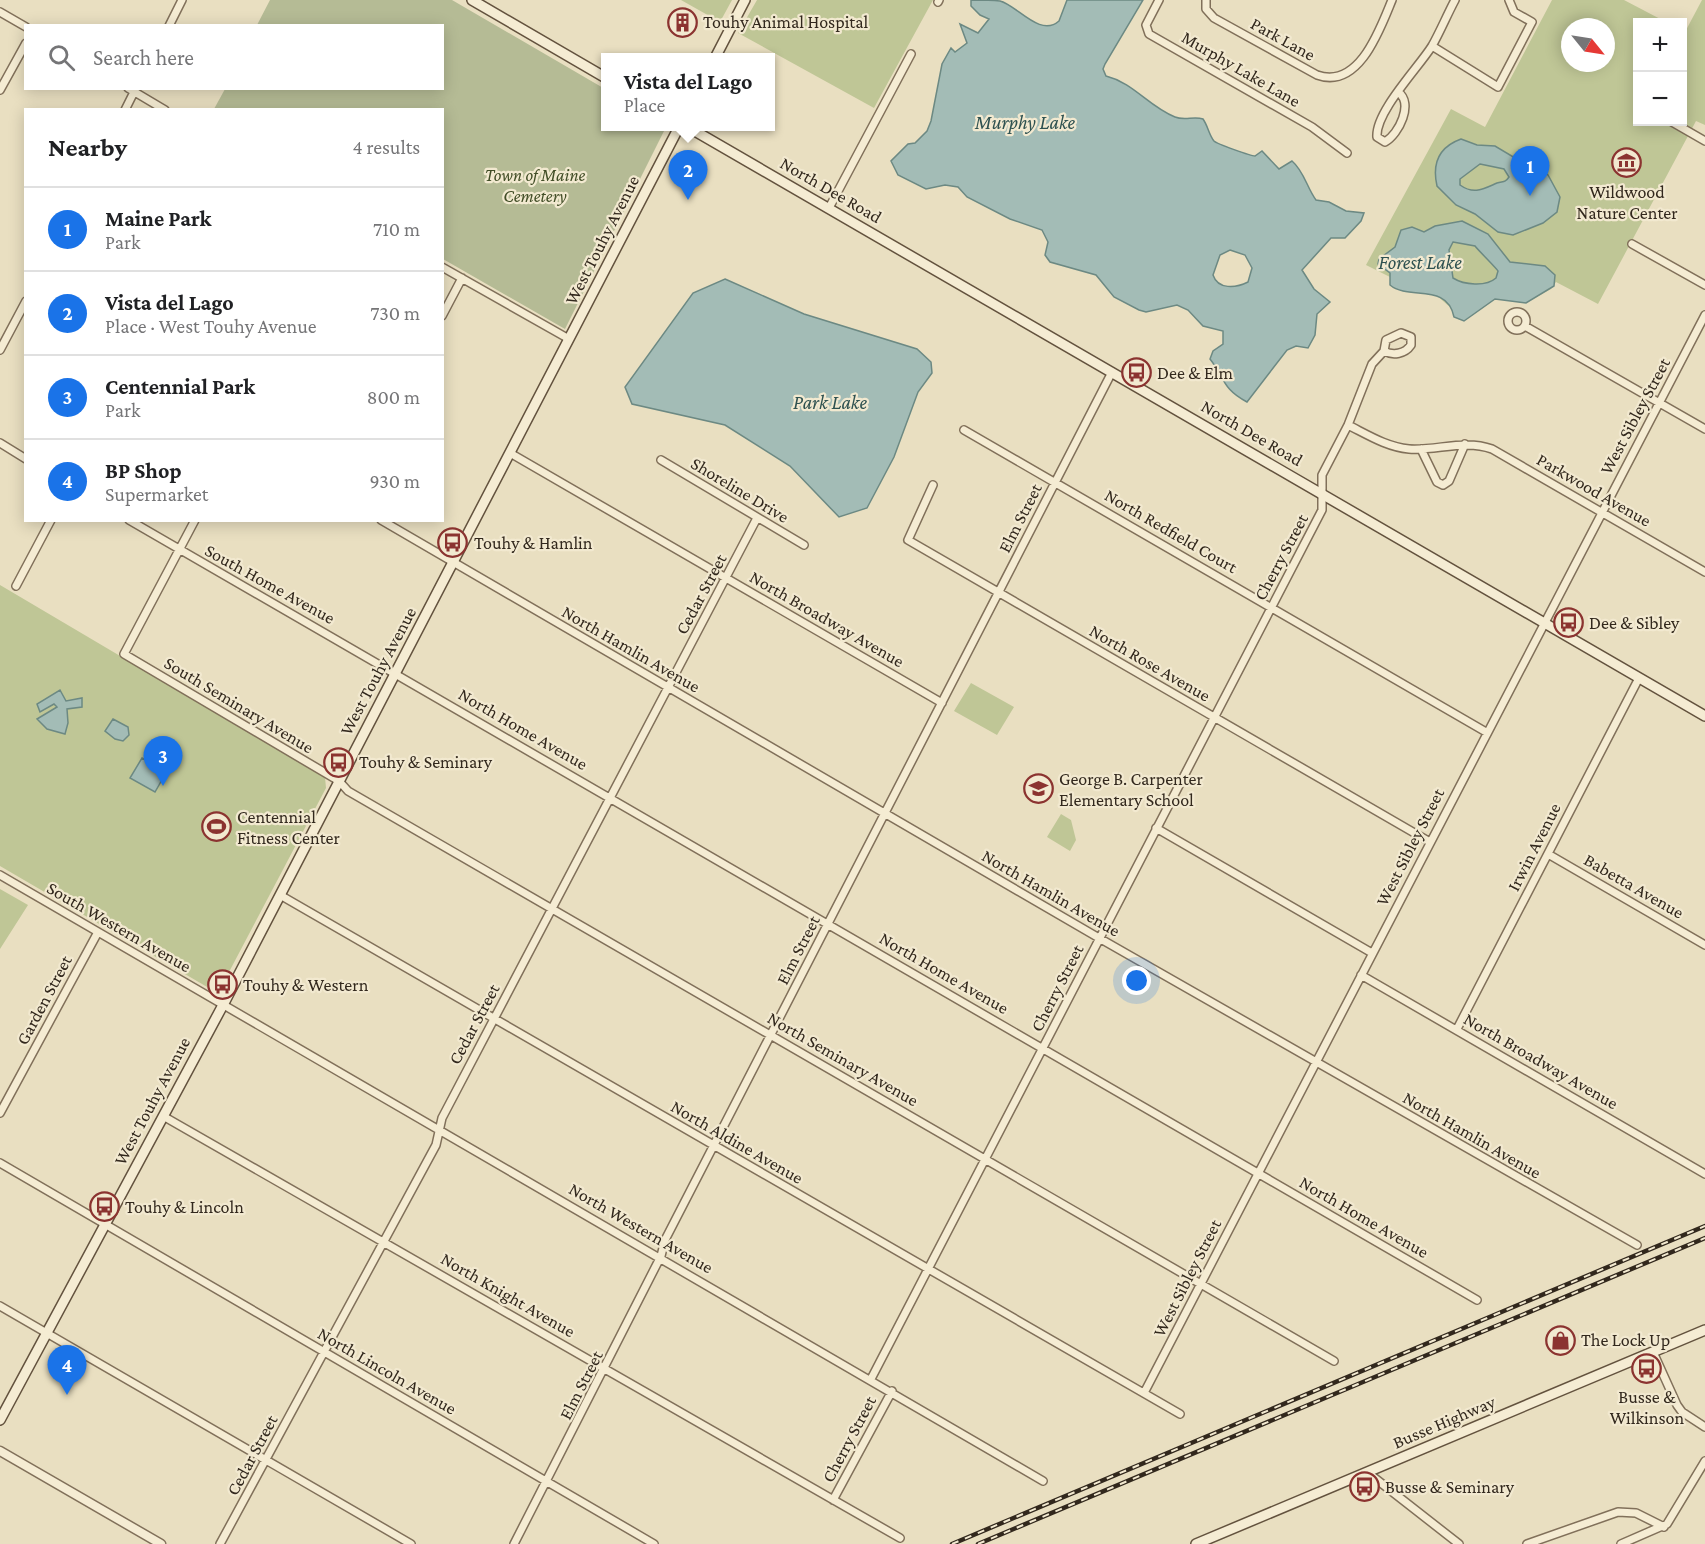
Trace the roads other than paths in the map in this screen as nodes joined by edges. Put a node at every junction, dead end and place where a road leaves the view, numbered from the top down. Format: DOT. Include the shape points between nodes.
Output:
graph roads {
  1 [pos="182,0"];
  2 [pos="472,0"];
  3 [pos="745,0"];
  4 [pos="1159,0"];
  5 [pos="1206,0"];
  6 [pos="1392,0"];
  7 [pos="1455,0"];
  8 [pos="1509,0"];
  9 [pos="0,12"];
  10 [pos="170,24"];
  11 [pos="24,26"];
  12 [pos="1432,46"];
  13 [pos="24,47"];
  14 [pos="716,53"];
  15 [pos="911,54"];
  16 [pos="601,75"];
  17 [pos="0,90"];
  18 [pos="133,90"];
  19 [pos="1398,92"];
  20 [pos="126,108"];
  21 [pos="162,108"];
  22 [pos="1679,126"];
  23 [pos="676,131"];
  24 [pos="697,131"];
  25 [pos="1705,141"];
  26 [pos="1347,153"];
  27 [pos="830,208"];
  28 [pos="1632,243"];
  29 [pos="444,268"];
  30 [pos="462,278"];
  31 [pos="1705,285"];
  32 [pos="23,312"];
  33 [pos="444,312"];
  34 [pos="1705,315"];
  35 [pos="1525,326"];
  36 [pos="569,339"];
  37 [pos="0,350"];
  38 [pos="1384,351"];
  39 [pos="1113,372"];
  40 [pos="1659,402"];
  41 [pos="1348,425"];
  42 [pos="1705,429"];
  43 [pos="964,430"];
  44 [pos="0,443"];
  45 [pos="1465,444"];
  46 [pos="1421,449"];
  47 [pos="510,453"];
  48 [pos="24,458"];
  49 [pos="661,460"];
  50 [pos="1056,482"];
  51 [pos="933,485"];
  52 [pos="1322,493"];
  53 [pos="1602,512"];
  54 [pos="757,518"];
  55 [pos="50,522"];
  56 [pos="132,522"];
  57 [pos="194,522"];
  58 [pos="384,522"];
  59 [pos="804,545"];
  60 [pos="179,550"];
  61 [pos="452,563"];
  62 [pos="1705,572"];
  63 [pos="726,578"];
  64 [pos="16,586"];
  65 [pos="999,593"];
  66 [pos="1272,607"];
  67 [pos="1544,622"];
  68 [pos="396,672"];
  69 [pos="1639,678"];
  70 [pos="668,688"];
  71 [pos="942,703"];
  72 [pos="1705,716"];
  73 [pos="1214,718"];
  74 [pos="1486,732"];
  75 [pos="339,781"];
  76 [pos="611,798"];
  77 [pos="885,814"];
  78 [pos="1156,828"];
  79 [pos="1430,842"];
  80 [pos="1548,854"];
  81 [pos="0,875"];
  82 [pos="280,895"];
  83 [pos="553,909"];
  84 [pos="828,924"];
  85 [pos="98,932"];
  86 [pos="1099,938"];
  87 [pos="1705,945"];
  88 [pos="1372,953"];
  89 [pos="1361,975"];
  90 [pos="223,1005"];
  91 [pos="494,1019"];
  92 [pos="1457,1029"];
  93 [pos="771,1035"];
  94 [pos="1042,1048"];
  95 [pos="1315,1063"];
  96 [pos="0,1113"];
  97 [pos="163,1116"];
  98 [pos="439,1131"];
  99 [pos="714,1146"];
  100 [pos="985,1158"];
  101 [pos="0,1163"];
  102 [pos="1258,1173"];
  103 [pos="1705,1174"];
  104 [pos="105,1224"];
  105 [pos="384,1241"];
  106 [pos="1637,1245"];
  107 [pos="661,1256"];
  108 [pos="928,1269"];
  109 [pos="1201,1283"];
  110 [pos="1477,1300"];
  111 [pos="0,1306"];
  112 [pos="1705,1330"];
  113 [pos="47,1332"];
  114 [pos="324,1352"];
  115 [pos="1653,1352"];
  116 [pos="1334,1361"];
  117 [pos="606,1369"];
  118 [pos="871,1379"];
  119 [pos="891,1391"];
  120 [pos="1144,1393"];
  121 [pos="1180,1414"];
  122 [pos="0,1420"];
  123 [pos="1705,1427"];
  124 [pos="0,1452"];
  125 [pos="265,1461"];
  126 [pos="1705,1461"];
  127 [pos="1368,1472"];
  128 [pos="1043,1481"];
  129 [pos="548,1483"];
  130 [pos="833,1500"];
  131 [pos="1664,1527"];
  132 [pos="900,1538"];
  133 [pos="161,1544"];
  134 [pos="220,1544"];
  135 [pos="411,1544"];
  136 [pos="514,1544"];
  137 [pos="654,1544"];
  138 [pos="1196,1544"];
  139 [pos="1459,1544"];
  140 [pos="1527,1544"];
  141 [pos="1621,1544"];
  1 -- 10 [label="street"];
  2 -- 16 [label="main road"];
  3 -- 14 [label="main road"];
  4 -- 26 [label="street, Murphy Lake Lane" via="1146,25 1149,34 1312,127"];
  5 -- 6 [label="street, Park Lane" via="1206,9 1214,18 1317,75 1330,78 1366,56"];
  7 -- 12 [label="street"];
  8 -- 12 [label="street" via="1514,12 1532,22 1498,87"];
  9 -- 11 [label="street"];
  12 -- 19 [label="street"];
  13 -- 17 [label="street"];
  15 -- 27 [label="street"];
  18 -- 20 [label="street"];
  18 -- 21 [label="street"];
  19 -- 19 [label="street" via="1377,132 1377,137 1385,142 1406,107 1405,98"];
  22 -- 25 [label="street"];
  23 -- 36 [label="main road, West Touhy Avenue"];
  24 -- 27 [label="main road, North Dee Road"];
  27 -- 39 [label="main road, North Dee Road"];
  28 -- 31 [label="street"];
  29 -- 30 [label="street"];
  30 -- 33 [label="street"];
  30 -- 36 [label="street"];
  32 -- 37 [label="street"];
  34 -- 40 [label="street, West Sibley Street"];
  35 -- 40 [label="street"];
  36 -- 47 [label="main road, West Touhy Avenue"];
  38 -- 41 [label="street, Cherry Street" via="1372,364"];
  39 -- 50 [label="street, Elm Street"];
  39 -- 52 [label="main road, North Dee Road"];
  40 -- 42 [label="street"];
  40 -- 53 [label="street, West Sibley Street"];
  41 -- 46 [label="street, Parkwood Avenue" via="1395,446"];
  41 -- 52 [label="street, Cherry Street" via="1322,475"];
  43 -- 50 [label="street, North Redfield Court"];
  44 -- 48 [label="street"];
  45 -- 46 [label="street, Parkwood Avenue"];
  45 -- 46 [label="street" via="1449,481 1443,485 1437,482"];
  45 -- 53 [label="street, Parkwood Avenue" via="1492,449"];
  47 -- 61 [label="main road, West Touhy Avenue"];
  47 -- 63 [label="street, North Broadway Avenue"];
  49 -- 54 [label="street, Shoreline Drive"];
  50 -- 65 [label="street, Elm Street"];
  50 -- 66 [label="street, North Redfield Court"];
  51 -- 65 [label="street, North Rose Avenue" via="908,540"];
  52 -- 66 [label="street, Cherry Street" via="1322,510"];
  52 -- 67 [label="main road, North Dee Road"];
  53 -- 62 [label="street, Parkwood Avenue"];
  53 -- 67 [label="street, West Sibley Street"];
  54 -- 59 [label="street, Shoreline Drive"];
  54 -- 63 [label="street, Cedar Street"];
  55 -- 64 [label="street"];
  56 -- 60 [label="street, South Home Avenue"];
  57 -- 60 [label="street"];
  58 -- 61 [label="street, North Hamlin Avenue"];
  60 -- 68 [label="street, South Home Avenue"];
  60 -- 75 [label="street, South Seminary Avenue" via="124,654"];
  61 -- 68 [label="main road, West Touhy Avenue"];
  61 -- 70 [label="street, North Hamlin Avenue"];
  63 -- 70 [label="street, Cedar Street"];
  63 -- 71 [label="street, North Broadway Avenue"];
  65 -- 71 [label="street, Elm Street"];
  65 -- 73 [label="street, North Rose Avenue"];
  66 -- 73 [label="street, Cherry Street"];
  66 -- 74 [label="street, North Redfield Court"];
  67 -- 69 [label="main road, North Dee Road"];
  67 -- 74 [label="street, West Sibley Street"];
  68 -- 75 [label="main road, West Touhy Avenue"];
  68 -- 76 [label="street, North Home Avenue"];
  69 -- 72 [label="main road, North Dee Road"];
  69 -- 80 [label="street, Irwin Avenue"];
  70 -- 76 [label="street, Cedar Street"];
  70 -- 77 [label="street, North Hamlin Avenue"];
  71 -- 77 [label="street, Elm Street"];
  73 -- 78 [label="street, Cherry Street"];
  73 -- 79 [label="street, North Rose Avenue"];
  74 -- 79 [label="street, West Sibley Street"];
  75 -- 82 [label="main road, West Touhy Avenue"];
  75 -- 83 [label="street, North Seminary Avenue" via="348,790"];
  76 -- 83 [label="street, Cedar Street"];
  76 -- 84 [label="street, North Home Avenue"];
  77 -- 84 [label="street, Elm Street"];
  77 -- 86 [label="street, North Hamlin Avenue"];
  78 -- 86 [label="street, Cherry Street"];
  78 -- 88 [label="street"];
  79 -- 88 [label="street, West Sibley Street"];
  80 -- 87 [label="street, Babetta Avenue"];
  80 -- 92 [label="street, Irwin Avenue"];
  81 -- 85 [label="street, South Western Avenue"];
  82 -- 90 [label="main road, West Touhy Avenue"];
  82 -- 91 [label="street, North Aldine Avenue"];
  83 -- 91 [label="street, Cedar Street"];
  83 -- 93 [label="street, North Seminary Avenue"];
  84 -- 93 [label="street, Elm Street"];
  84 -- 94 [label="street, North Home Avenue"];
  85 -- 90 [label="street, South Western Avenue"];
  85 -- 96 [label="street, Garden Street"];
  86 -- 94 [label="street, Cherry Street"];
  86 -- 95 [label="street, North Hamlin Avenue"];
  88 -- 89 [label="street, West Sibley Street"];
  89 -- 92 [label="street, North Broadway Avenue"];
  89 -- 95 [label="street, West Sibley Street"];
  90 -- 97 [label="main road, West Touhy Avenue"];
  90 -- 98 [label="street, North Western Avenue"];
  91 -- 98 [label="street, Cedar Street" via="442,1118"];
  91 -- 99 [label="street, North Aldine Avenue"];
  92 -- 103 [label="street, North Broadway Avenue"];
  93 -- 99 [label="street, Elm Street"];
  93 -- 100 [label="street, North Seminary Avenue"];
  94 -- 100 [label="street, Cherry Street"];
  94 -- 102 [label="street, North Home Avenue"];
  95 -- 102 [label="street, West Sibley Street"];
  95 -- 106 [label="street, North Hamlin Avenue"];
  97 -- 104 [label="main road, West Touhy Avenue"];
  97 -- 105 [label="street, North Knight Avenue"];
  98 -- 105 [label="street, Cedar Street" via="436,1145"];
  98 -- 107 [label="street, North Western Avenue"];
  99 -- 107 [label="street, Elm Street" via="665,1240"];
  99 -- 108 [label="street, North Aldine Avenue"];
  100 -- 108 [label="street, Cherry Street"];
  100 -- 109 [label="street, North Seminary Avenue"];
  101 -- 104 [label="street, North Lincoln Avenue"];
  102 -- 109 [label="street, West Sibley Street"];
  102 -- 110 [label="street, North Home Avenue"];
  104 -- 113 [label="main road, West Touhy Avenue"];
  104 -- 114 [label="street, North Lincoln Avenue"];
  105 -- 114 [label="street, Cedar Street"];
  105 -- 117 [label="street, North Knight Avenue"];
  107 -- 117 [label="street, Elm Street"];
  107 -- 118 [label="street, North Western Avenue"];
  108 -- 118 [label="street, Cherry Street"];
  108 -- 120 [label="street, North Aldine Avenue"];
  109 -- 116 [label="street, North Seminary Avenue"];
  109 -- 120 [label="street, West Sibley Street"];
  111 -- 113 [label="street"];
  112 -- 115 [label="main road, Busse Highway"];
  113 -- 122 [label="main road, West Touhy Avenue"];
  113 -- 125 [label="street"];
  114 -- 125 [label="street, Cedar Street"];
  114 -- 129 [label="street, North Lincoln Avenue"];
  115 -- 123 [label="street" via="1677,1405"];
  115 -- 127 [label="main road, Busse Highway"];
  117 -- 129 [label="street, Elm Street"];
  117 -- 130 [label="street, North Knight Avenue"];
  118 -- 119 [label="street, North Western Avenue"];
  119 -- 128 [label="street, North Western Avenue"];
  119 -- 130 [label="street, Cherry Street"];
  120 -- 121 [label="street, North Aldine Avenue"];
  124 -- 133 [label="street"];
  125 -- 134 [label="street, Cedar Street"];
  125 -- 135 [label="street"];
  126 -- 131 [label="street"];
  127 -- 138 [label="main road, Busse Highway"];
  127 -- 139 [label="street"];
  129 -- 136 [label="street, Elm Street"];
  129 -- 137 [label="street, North Lincoln Avenue"];
  130 -- 132 [label="street, North Knight Avenue"];
  131 -- 140 [label="street" via="1636,1513 1618,1512"];
  131 -- 141 [label="street"];
}
